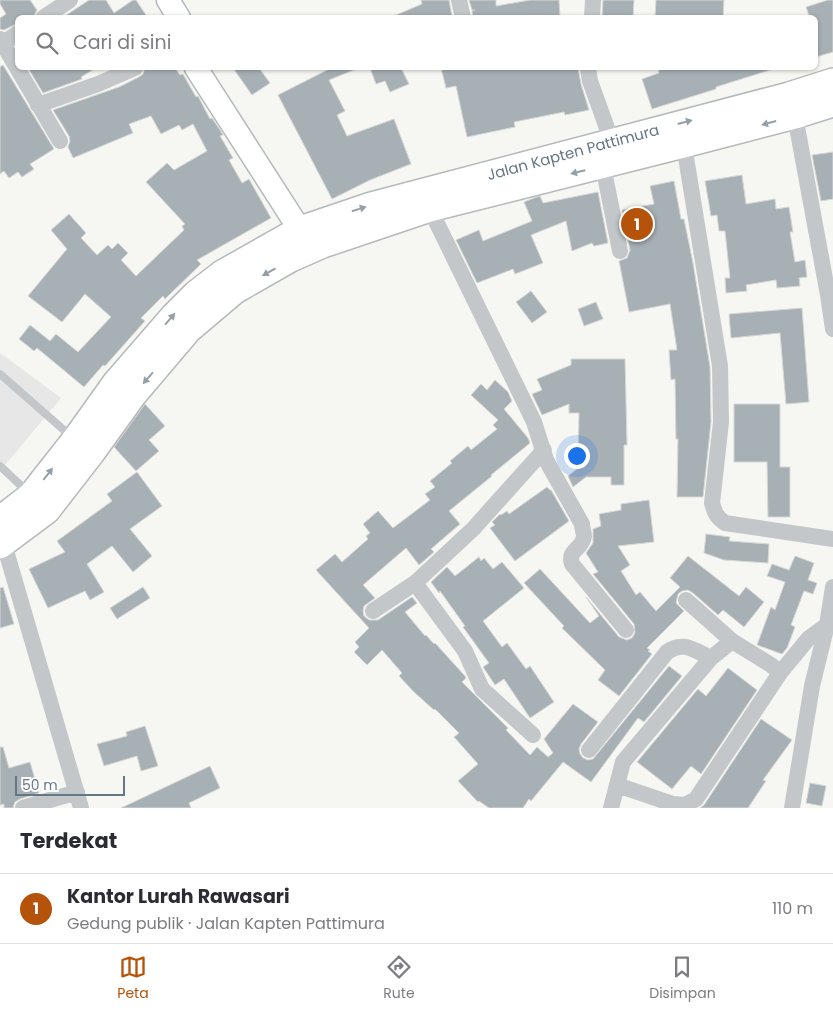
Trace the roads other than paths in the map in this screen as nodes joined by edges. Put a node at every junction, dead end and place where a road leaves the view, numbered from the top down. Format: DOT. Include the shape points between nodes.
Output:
graph roads {
  1 [pos="70,0"];
  2 [pos="154,0"];
  3 [pos="168,0"];
  4 [pos="459,0"];
  5 [pos="593,0"];
  6 [pos="48,15"];
  7 [pos="162,15"];
  8 [pos="177,15"];
  9 [pos="462,15"];
  10 [pos="592,15"];
  11 [pos="15,35"];
  12 [pos="1,42"];
  13 [pos="15,66"];
  14 [pos="17,70"];
  15 [pos="130,70"];
  16 [pos="197,70"];
  17 [pos="212,70"];
  18 [pos="588,70"];
  19 [pos="833,81"];
  20 [pos="833,104"];
  21 [pos="38,105"];
  22 [pos="795,116"];
  23 [pos="60,141"];
  24 [pos="612,142"];
  25 [pos="684,145"];
  26 [pos="603,166"];
  27 [pos="430,209"];
  28 [pos="312,237"];
  29 [pos="620,251"];
  30 [pos="833,329"];
  31 [pos="0,374"];
  32 [pos="83,446"];
  33 [pos="544,450"];
  34 [pos="0,466"];
  35 [pos="39,503"];
  36 [pos="0,519"];
  37 [pos="833,538"];
  38 [pos="2,545"];
  39 [pos="415,583"];
  40 [pos="833,587"];
  41 [pos="686,600"];
  42 [pos="832,605"];
  43 [pos="373,611"];
  44 [pos="827,625"];
  45 [pos="626,630"];
  46 [pos="732,641"];
  47 [pos="711,658"];
  48 [pos="780,673"];
  49 [pos="533,735"];
  50 [pos="589,750"];
  51 [pos="617,785"];
  52 [pos="77,792"];
  53 [pos="22,808"];
  54 [pos="81,808"];
  55 [pos="610,808"];
  56 [pos="792,808"];
  1 -- 6 [label="street"];
  2 -- 7 [label="main road"];
  3 -- 8 [label="main road"];
  4 -- 9 [label="street"];
  5 -- 10 [label="street"];
  11 -- 12 [label="street"];
  12 -- 13 [label="street"];
  14 -- 21 [label="street"];
  15 -- 21 [label="street"];
  16 -- 28 [label="main road"];
  17 -- 28 [label="main road"];
  18 -- 24 [label="street"];
  24 -- 19 [label="main road, Jalan Kapten Pattimura, one-way"];
  20 -- 22 [label="main road, Jalan Kapten Pattimura"];
  21 -- 23 [label="street"];
  22 -- 25 [label="main road, Jalan Kapten Pattimura, one-way"];
  22 -- 30 [label="street"];
  28 -- 24 [label="main road, Jalan Kapten Pattimura, one-way" via="372,205"];
  25 -- 26 [label="main road, Jalan Kapten Pattimura"];
  25 -- 37 [label="street" via="720,366 721,422 712,503 714,512 725,523"];
  26 -- 27 [label="main road, Jalan Kapten Pattimura, one-way"];
  26 -- 29 [label="street"];
  27 -- 28 [label="main road, Jalan Kapten Pattimura"];
  27 -- 33 [label="street" via="534,422"];
  28 -- 32 [label="main road" via="222,273 196,292 115,383"];
  31 -- 32 [label="lane"];
  32 -- 35 [label="main road"];
  33 -- 39 [label="street" via="473,529"];
  33 -- 45 [label="street" via="546,460 582,524 584,536 582,544 571,553 572,564"];
  34 -- 35 [label="lane"];
  35 -- 36 [label="main road"];
  35 -- 38 [label="main road"];
  38 -- 52 [label="street"];
  39 -- 43 [label="street"];
  39 -- 49 [label="street" via="465,651 486,694"];
  40 -- 42 [label="street"];
  41 -- 46 [label="street"];
  42 -- 44 [label="street"];
  44 -- 48 [label="street" via="808,638"];
  44 -- 56 [label="street" via="812,686"];
  46 -- 47 [label="street"];
  46 -- 48 [label="street"];
  47 -- 50 [label="street" via="682,645 667,652"];
  47 -- 51 [label="street" via="623,762"];
  48 -- 51 [label="street" via="696,799 685,805 673,804"];
  51 -- 55 [label="street"];
  52 -- 53 [label="street"];
  52 -- 54 [label="street"];
}
